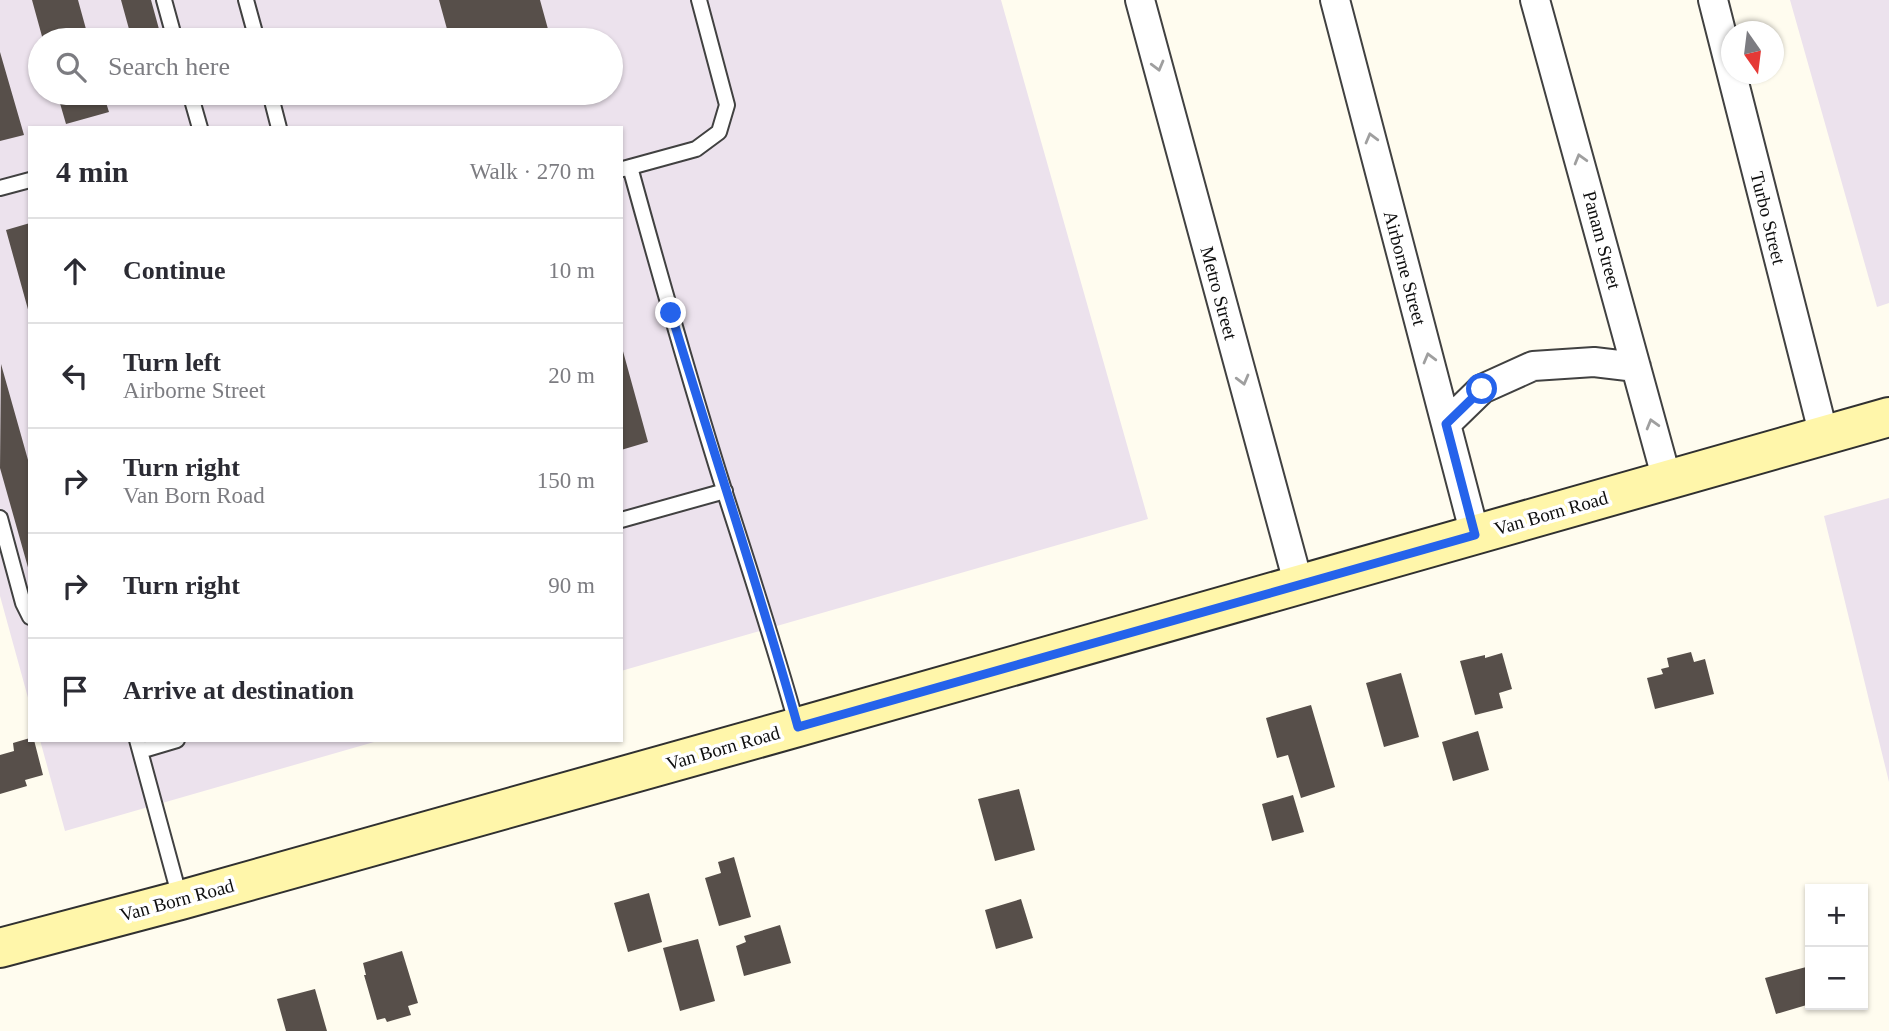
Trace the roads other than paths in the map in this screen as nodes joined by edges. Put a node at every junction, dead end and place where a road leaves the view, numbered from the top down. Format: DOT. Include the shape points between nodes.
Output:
graph roads {
  1 [pos="164,0"];
  2 [pos="246,0"];
  3 [pos="699,0"];
  4 [pos="1140,0"];
  5 [pos="1335,0"];
  6 [pos="1535,0"];
  7 [pos="1713,0"];
  8 [pos="172,28"];
  9 [pos="254,28"];
  10 [pos="193,105"];
  11 [pos="273,105"];
  12 [pos="199,126"];
  13 [pos="278,126"];
  14 [pos="626,168"];
  15 [pos="28,181"];
  16 [pos="0,188"];
  17 [pos="1636,367"];
  18 [pos="1889,417"];
  19 [pos="1446,424"];
  20 [pos="1824,436"];
  21 [pos="1667,480"];
  22 [pos="725,491"];
  23 [pos="0,518"];
  24 [pos="623,519"];
  25 [pos="1475,535"];
  26 [pos="1299,586"];
  27 [pos="28,613"];
  28 [pos="798,727"];
  29 [pos="164,742"];
  30 [pos="138,746"];
  31 [pos="181,900"];
  32 [pos="0,947"];
  1 -- 8 [label="lane"];
  2 -- 9 [label="lane"];
  3 -- 14 [label="lane" via="727,105 719,132 696,149"];
  4 -- 26 [label="street, Metro Street, one-way"];
  19 -- 5 [label="street, Airborne Street, one-way"];
  17 -- 6 [label="street, Panam Street, one-way"];
  7 -- 20 [label="street, Turbo Street"];
  10 -- 12 [label="lane"];
  11 -- 13 [label="lane"];
  14 -- 22 [label="lane"];
  15 -- 16 [label="lane"];
  17 -- 19 [label="street" via="1594,362 1532,366 1482,389"];
  21 -- 17 [label="street, Panam Street, one-way"];
  18 -- 20 [label="main road, Van Born Road"];
  19 -- 25 [label="street, Airborne Street"];
  20 -- 21 [label="main road, Van Born Road"];
  21 -- 25 [label="main road, Van Born Road"];
  22 -- 24 [label="lane"];
  22 -- 28 [label="lane"];
  23 -- 27 [label="lane"];
  25 -- 26 [label="main road, Van Born Road"];
  26 -- 28 [label="main road, Van Born Road"];
  28 -- 31 [label="main road, Van Born Road"];
  29 -- 30 [label="lane"];
  30 -- 31 [label="lane"];
  31 -- 32 [label="main road, Van Born Road"];
}
